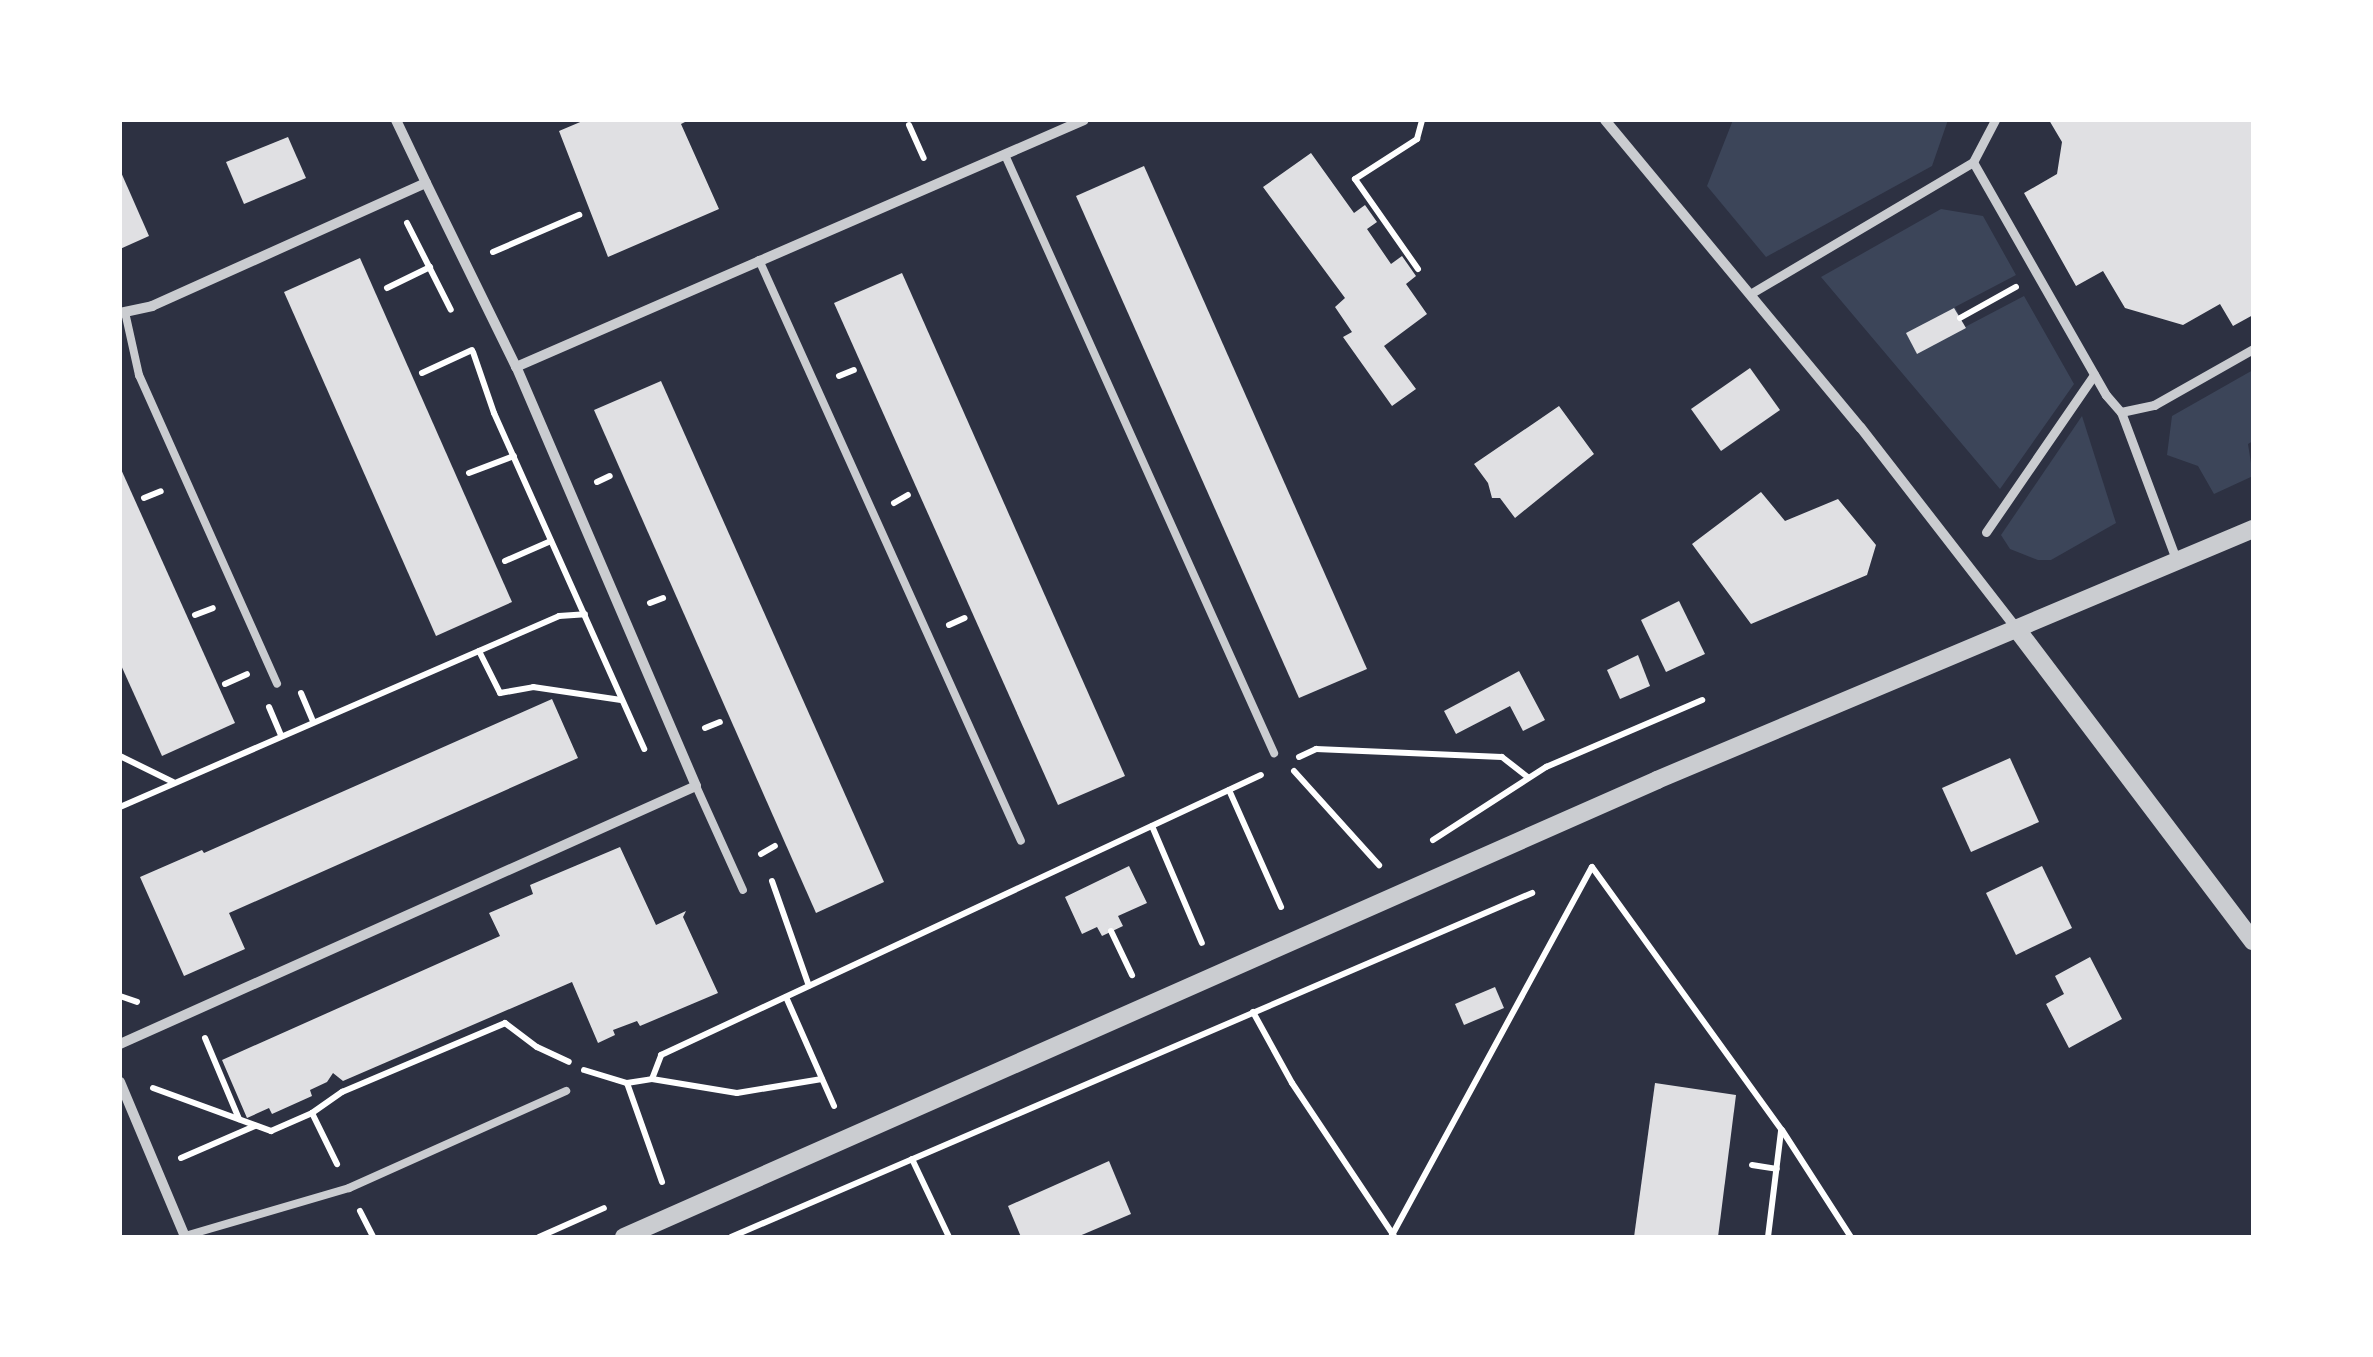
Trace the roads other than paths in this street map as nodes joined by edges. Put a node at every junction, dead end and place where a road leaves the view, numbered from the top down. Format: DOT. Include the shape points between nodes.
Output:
graph roads {
  1 [pos="396,120"];
  2 [pos="1084,120"];
  3 [pos="1605,120"];
  4 [pos="1995,120"];
  5 [pos="1005,156"];
  6 [pos="1973,162"];
  7 [pos="426,183"];
  8 [pos="759,260"];
  9 [pos="1750,294"];
  10 [pos="123,313"];
  11 [pos="2253,349"];
  12 [pos="516,366"];
  13 [pos="2094,375"];
  14 [pos="2121,412"];
  15 [pos="2253,530"];
  16 [pos="1986,532"];
  17 [pos="2177,562"];
  18 [pos="2016,628"];
  19 [pos="277,684"];
  20 [pos="1274,753"];
  21 [pos="696,786"];
  22 [pos="1022,841"];
  23 [pos="743,890"];
  24 [pos="2253,941"];
  25 [pos="120,1044"];
  26 [pos="120,1082"];
  27 [pos="566,1091"];
  28 [pos="185,1237"];
  29 [pos="624,1237"];
  1 -- 7 [label="street"];
  2 -- 5 [label="street"];
  3 -- 9 [label="street"];
  4 -- 6 [label="street"];
  5 -- 8 [label="street"];
  5 -- 20 [label="lane"];
  6 -- 9 [label="street"];
  6 -- 13 [label="street"];
  7 -- 10 [label="street" via="152,306"];
  7 -- 12 [label="street"];
  8 -- 12 [label="street"];
  8 -- 22 [label="lane"];
  9 -- 18 [label="street"];
  10 -- 19 [label="lane" via="139,375"];
  11 -- 14 [label="street" via="2154,404"];
  12 -- 21 [label="street"];
  13 -- 14 [label="street"];
  13 -- 16 [label="street"];
  14 -- 17 [label="street"];
  15 -- 17 [label="street"];
  17 -- 18 [label="street"];
  18 -- 24 [label="street"];
  18 -- 29 [label="street" via="1640,787"];
  21 -- 23 [label="lane"];
  21 -- 25 [label="street"];
  26 -- 28 [label="street"];
  27 -- 28 [label="lane" via="349,1188"];
}
